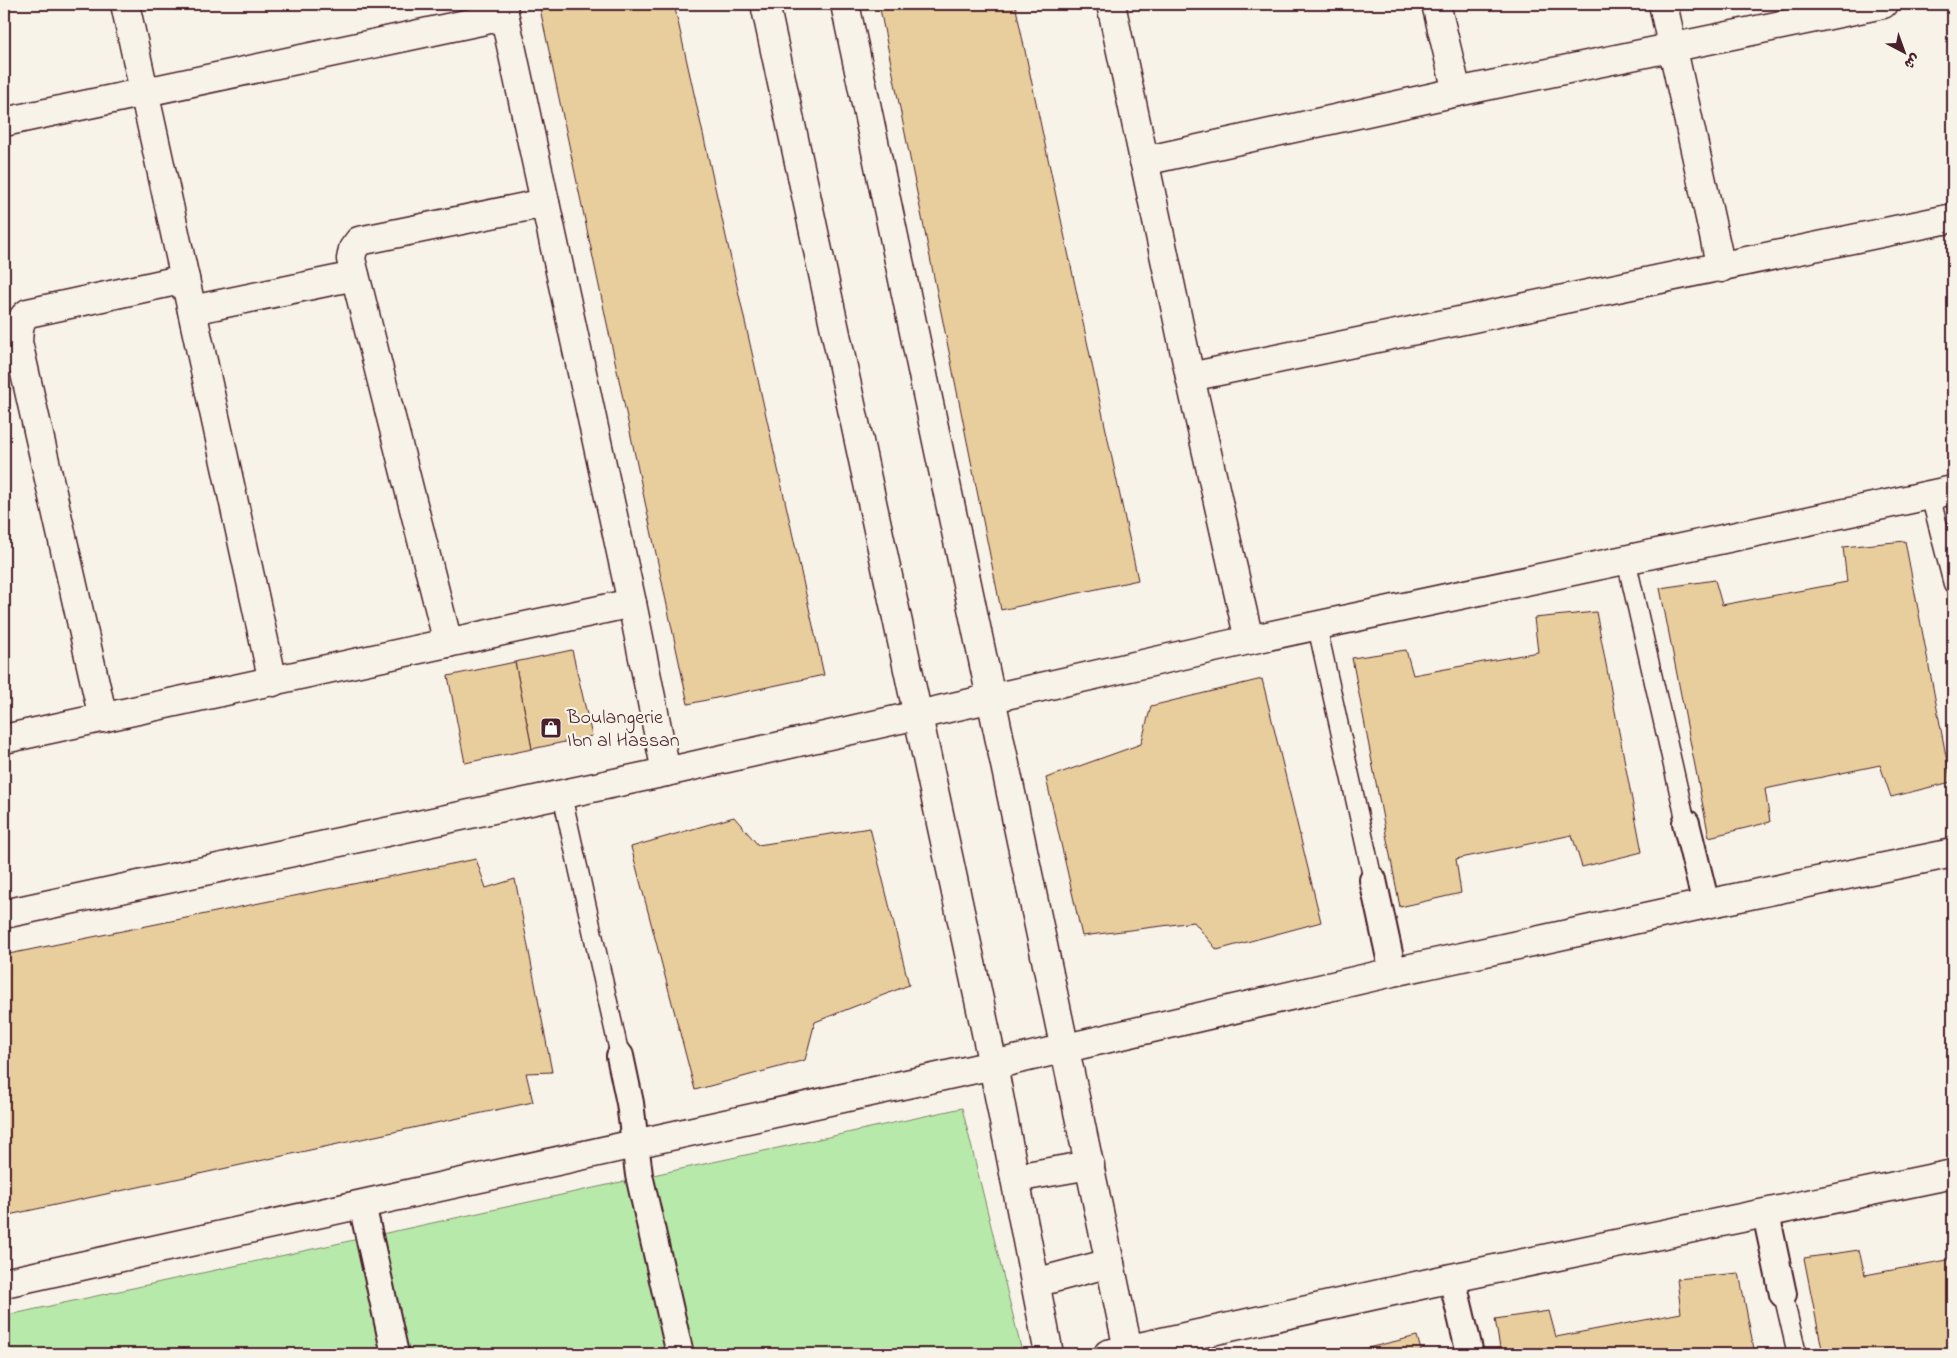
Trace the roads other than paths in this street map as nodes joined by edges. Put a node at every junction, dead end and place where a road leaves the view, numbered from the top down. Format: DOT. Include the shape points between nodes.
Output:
graph roads {
  1 [pos="126,4"];
  2 [pos="765,4"];
  3 [pos="845,4"];
  4 [pos="1111,4"];
  5 [pos="1436,4"];
  6 [pos="1663,4"];
  7 [pos="1883,4"];
  8 [pos="503,10"];
  9 [pos="1672,48"];
  10 [pos="144,92"];
  11 [pos="1457,92"];
  12 [pos="4,122"];
  13 [pos="1144,161"];
  14 [pos="545,203"];
  15 [pos="1953,218"];
  16 [pos="1721,268"];
  17 [pos="355,276"];
  18 [pos="185,279"];
  19 [pos="192,310"];
  20 [pos="11,343"];
  21 [pos="1190,377"];
  22 [pos="1942,492"];
  23 [pos="1626,559"];
  24 [pos="1953,584"];
  25 [pos="632,603"];
  26 [pos="1317,626"];
  27 [pos="1249,640"];
  28 [pos="448,643"];
  29 [pos="273,682"];
  30 [pos="992,698"];
  31 [pos="919,715"];
  32 [pos="103,718"];
  33 [pos="4,739"];
  34 [pos="666,772"];
  35 [pos="562,795"];
  36 [pos="1686,824"];
  37 [pos="1953,853"];
  38 [pos="1373,880"];
  39 [pos="1706,904"];
  40 [pos="4,914"];
  41 [pos="1393,972"];
  42 [pos="1066,1048"];
  43 [pos="620,1056"];
  44 [pos="993,1064"];
  45 [pos="636,1143"];
  46 [pos="1090,1165"];
  47 [pos="1953,1174"];
  48 [pos="1015,1178"];
  49 [pos="362,1204"];
  50 [pos="1766,1214"];
  51 [pos="1110,1263"];
  52 [pos="1452,1278"];
  53 [pos="4,1283"];
  54 [pos="1035,1283"];
  55 [pos="1783,1294"];
  56 [pos="1122,1353"];
  57 [pos="395,1354"];
  58 [pos="680,1354"];
  59 [pos="1049,1354"];
  60 [pos="1470,1354"];
  61 [pos="1797,1354"];
  1 -- 10 [label="street"];
  2 -- 31 [label="street"];
  3 -- 30 [label="street"];
  4 -- 13 [label="street"];
  5 -- 11 [label="street"];
  6 -- 9 [label="street"];
  7 -- 9 [label="street"];
  8 -- 10 [label="street"];
  8 -- 14 [label="street"];
  9 -- 11 [label="street"];
  9 -- 16 [label="street"];
  10 -- 12 [label="street"];
  10 -- 18 [label="street"];
  11 -- 13 [label="street"];
  13 -- 21 [label="street"];
  14 -- 17 [label="street" via="360,241 351,258"];
  14 -- 25 [label="street"];
  15 -- 16 [label="street"];
  16 -- 21 [label="street"];
  17 -- 19 [label="street"];
  17 -- 28 [label="street"];
  18 -- 19 [label="street"];
  18 -- 20 [label="street" via="28,314 20,322"];
  19 -- 29 [label="street"];
  20 -- 32 [label="street"];
  21 -- 27 [label="street"];
  22 -- 23 [label="street"];
  22 -- 24 [label="lane"];
  23 -- 26 [label="street"];
  23 -- 36 [label="lane"];
  25 -- 28 [label="street"];
  25 -- 34 [label="street"];
  26 -- 27 [label="street"];
  26 -- 38 [label="lane"];
  27 -- 30 [label="street"];
  28 -- 29 [label="street"];
  29 -- 32 [label="street"];
  30 -- 31 [label="street"];
  30 -- 42 [label="street"];
  31 -- 34 [label="street"];
  31 -- 44 [label="street"];
  32 -- 33 [label="street"];
  34 -- 35 [label="street"];
  35 -- 40 [label="street"];
  35 -- 43 [label="lane"];
  36 -- 39 [label="street"];
  37 -- 39 [label="street"];
  38 -- 41 [label="street"];
  39 -- 41 [label="street"];
  41 -- 42 [label="street"];
  42 -- 44 [label="street"];
  42 -- 46 [label="street"];
  43 -- 45 [label="street"];
  44 -- 45 [label="street"];
  44 -- 48 [label="street"];
  45 -- 49 [label="street"];
  45 -- 58 [label="street" via="639,1175"];
  46 -- 48 [label="street"];
  46 -- 51 [label="street"];
  47 -- 50 [label="street"];
  48 -- 54 [label="street"];
  49 -- 53 [label="street"];
  49 -- 57 [label="street"];
  50 -- 52 [label="street"];
  50 -- 55 [label="street"];
  51 -- 54 [label="street"];
  51 -- 56 [label="street"];
  52 -- 56 [label="street"];
  52 -- 60 [label="street"];
  54 -- 59 [label="street"];
  55 -- 61 [label="lane"];
}
